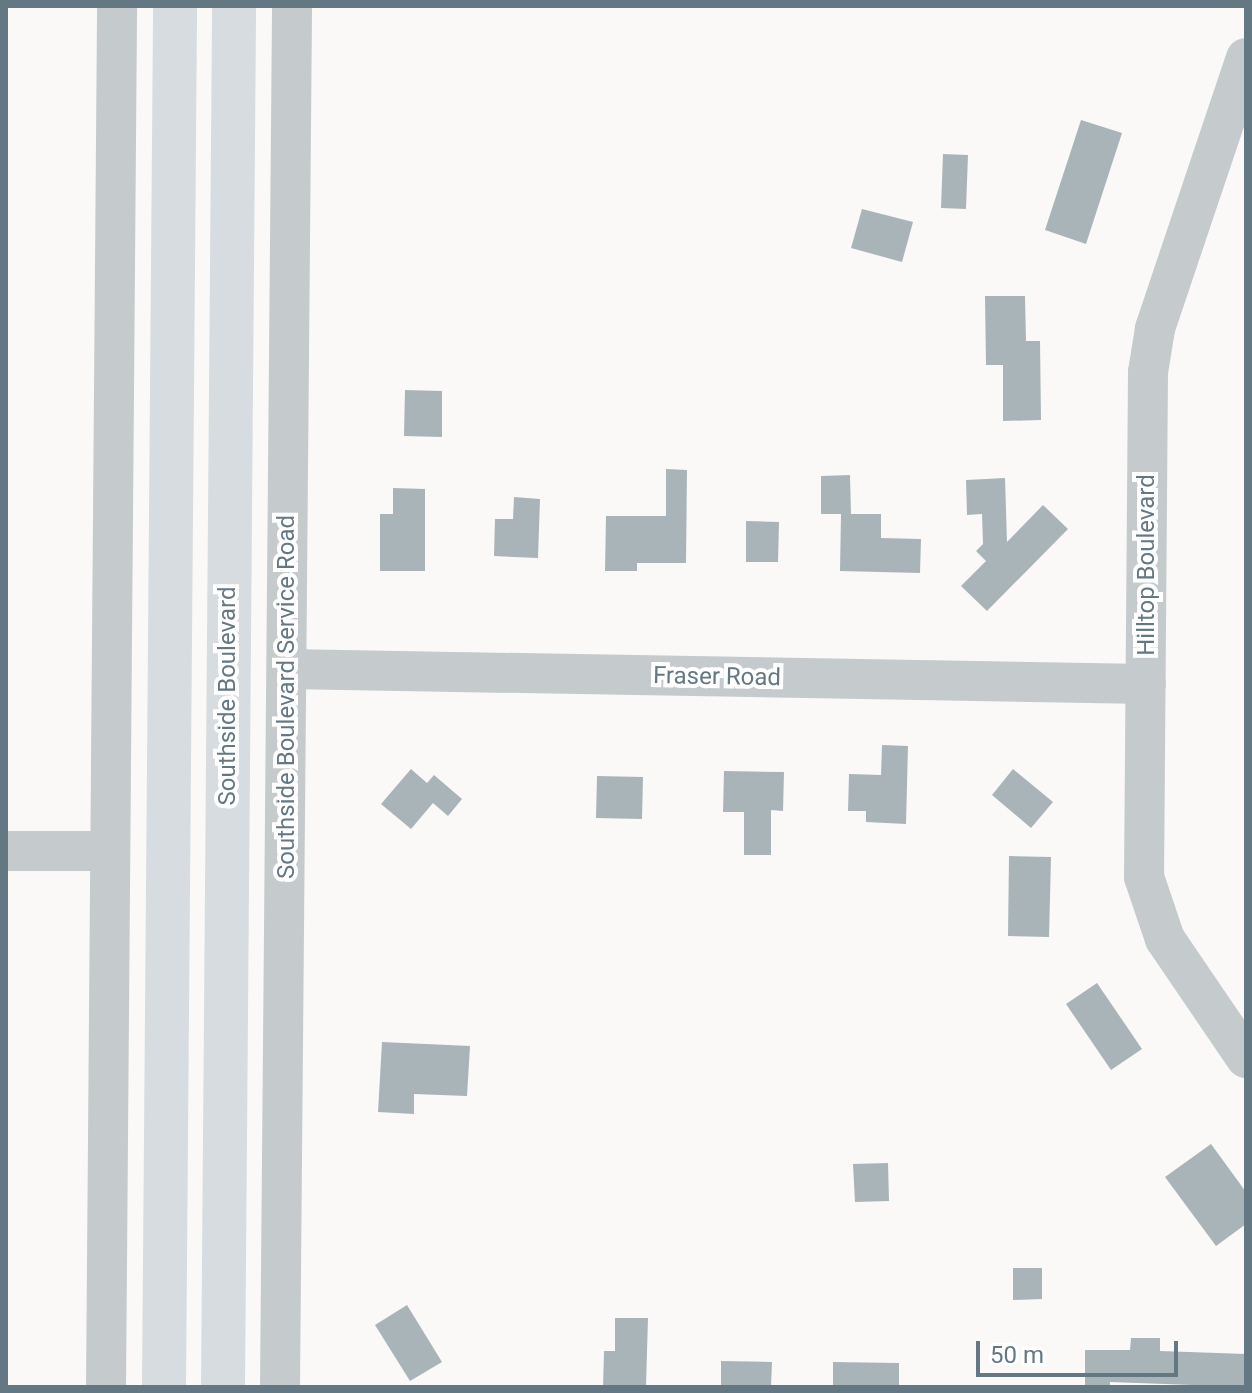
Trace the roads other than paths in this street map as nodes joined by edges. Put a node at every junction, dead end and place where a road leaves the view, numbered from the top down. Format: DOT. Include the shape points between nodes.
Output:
graph roads {
  1 [pos="117,6"];
  2 [pos="175,6"];
  3 [pos="234,6"];
  4 [pos="292,6"];
  5 [pos="1246,58"];
  6 [pos="287,669"];
  7 [pos="1146,684"];
  8 [pos="6,851"];
  9 [pos="110,851"];
  10 [pos="1246,1058"];
  11 [pos="106,1387"];
  12 [pos="164,1387"];
  13 [pos="223,1387"];
  14 [pos="280,1387"];
  1 -- 9 [label="street"];
  2 -- 12 [label="highway"];
  3 -- 13 [label="highway, Southside Boulevard"];
  4 -- 6 [label="street, Southside Boulevard Service Road"];
  5 -- 7 [label="street, Hilltop Boulevard" via="1155,329 1148,372"];
  6 -- 7 [label="street, Fraser Road"];
  6 -- 14 [label="street, Southside Boulevard Service Road"];
  7 -- 10 [label="street, Hilltop Boulevard" via="1144,877 1149,905 1165,939"];
  8 -- 9 [label="street"];
  9 -- 11 [label="street"];
}
